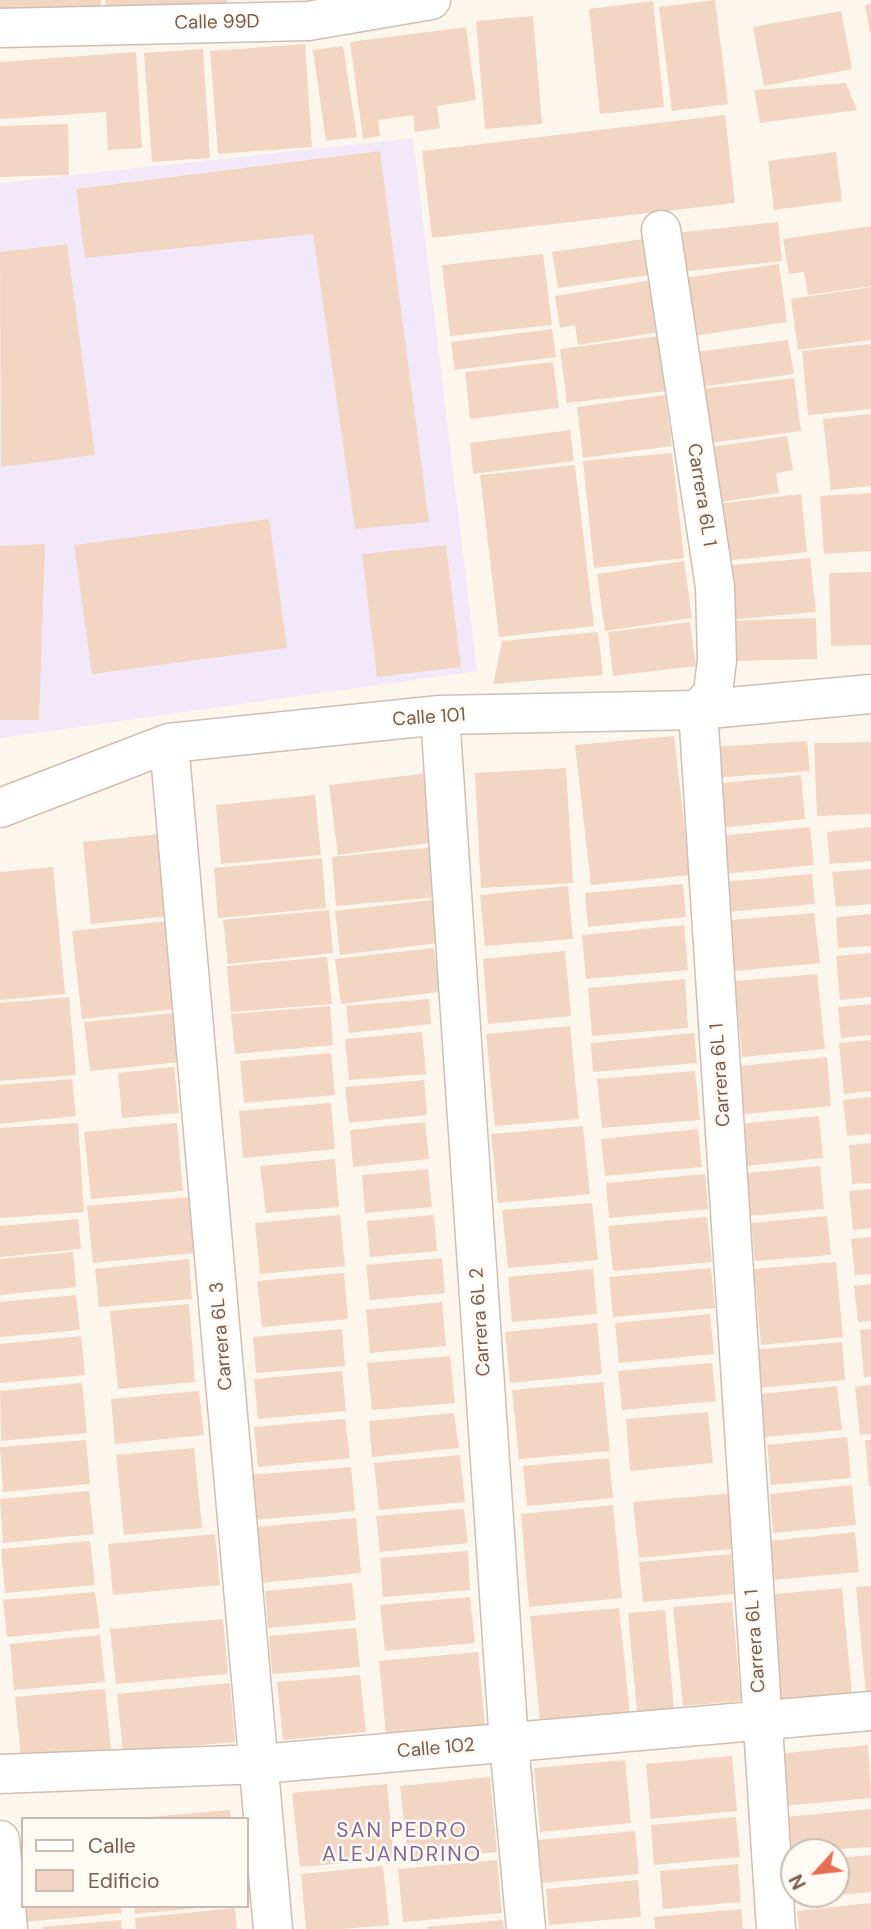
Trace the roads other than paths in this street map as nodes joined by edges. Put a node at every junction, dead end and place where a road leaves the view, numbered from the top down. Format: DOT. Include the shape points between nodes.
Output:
graph roads {
  1 [pos="431,0"];
  2 [pos="0,28"];
  3 [pos="661,230"];
  4 [pos="871,694"];
  5 [pos="698,710"];
  6 [pos="440,715"];
  7 [pos="169,743"];
  8 [pos="0,808"];
  9 [pos="871,1711"];
  10 [pos="761,1720"];
  11 [pos="509,1743"];
  12 [pos="260,1764"];
  13 [pos="0,1774"];
  14 [pos="0,1840"];
  15 [pos="8,1929"];
  16 [pos="273,1929"];
  17 [pos="526,1929"];
  18 [pos="776,1929"];
  1 -- 2 [label="street, Calle 99D" via="308,21"];
  3 -- 5 [label="street, Carrera 6L 1" via="715,587 713,693"];
  4 -- 5 [label="street, Calle 101"];
  5 -- 6 [label="street, Calle 101"];
  5 -- 10 [label="street, Carrera 6L 1"];
  6 -- 7 [label="street, Calle 101"];
  6 -- 11 [label="street, Carrera 6L 2"];
  7 -- 8 [label="street, Calle 101"];
  7 -- 12 [label="street, Carrera 6L 3"];
  9 -- 10 [label="street, Calle 102"];
  10 -- 11 [label="street, Calle 102"];
  10 -- 18 [label="street, Carrera 6L 1"];
  11 -- 12 [label="street, Calle 102"];
  11 -- 17 [label="street, Carrera 6L 2"];
  12 -- 13 [label="street, Calle 102"];
  12 -- 16 [label="street, Carrera 6L 3"];
  14 -- 15 [label="street"];
}
